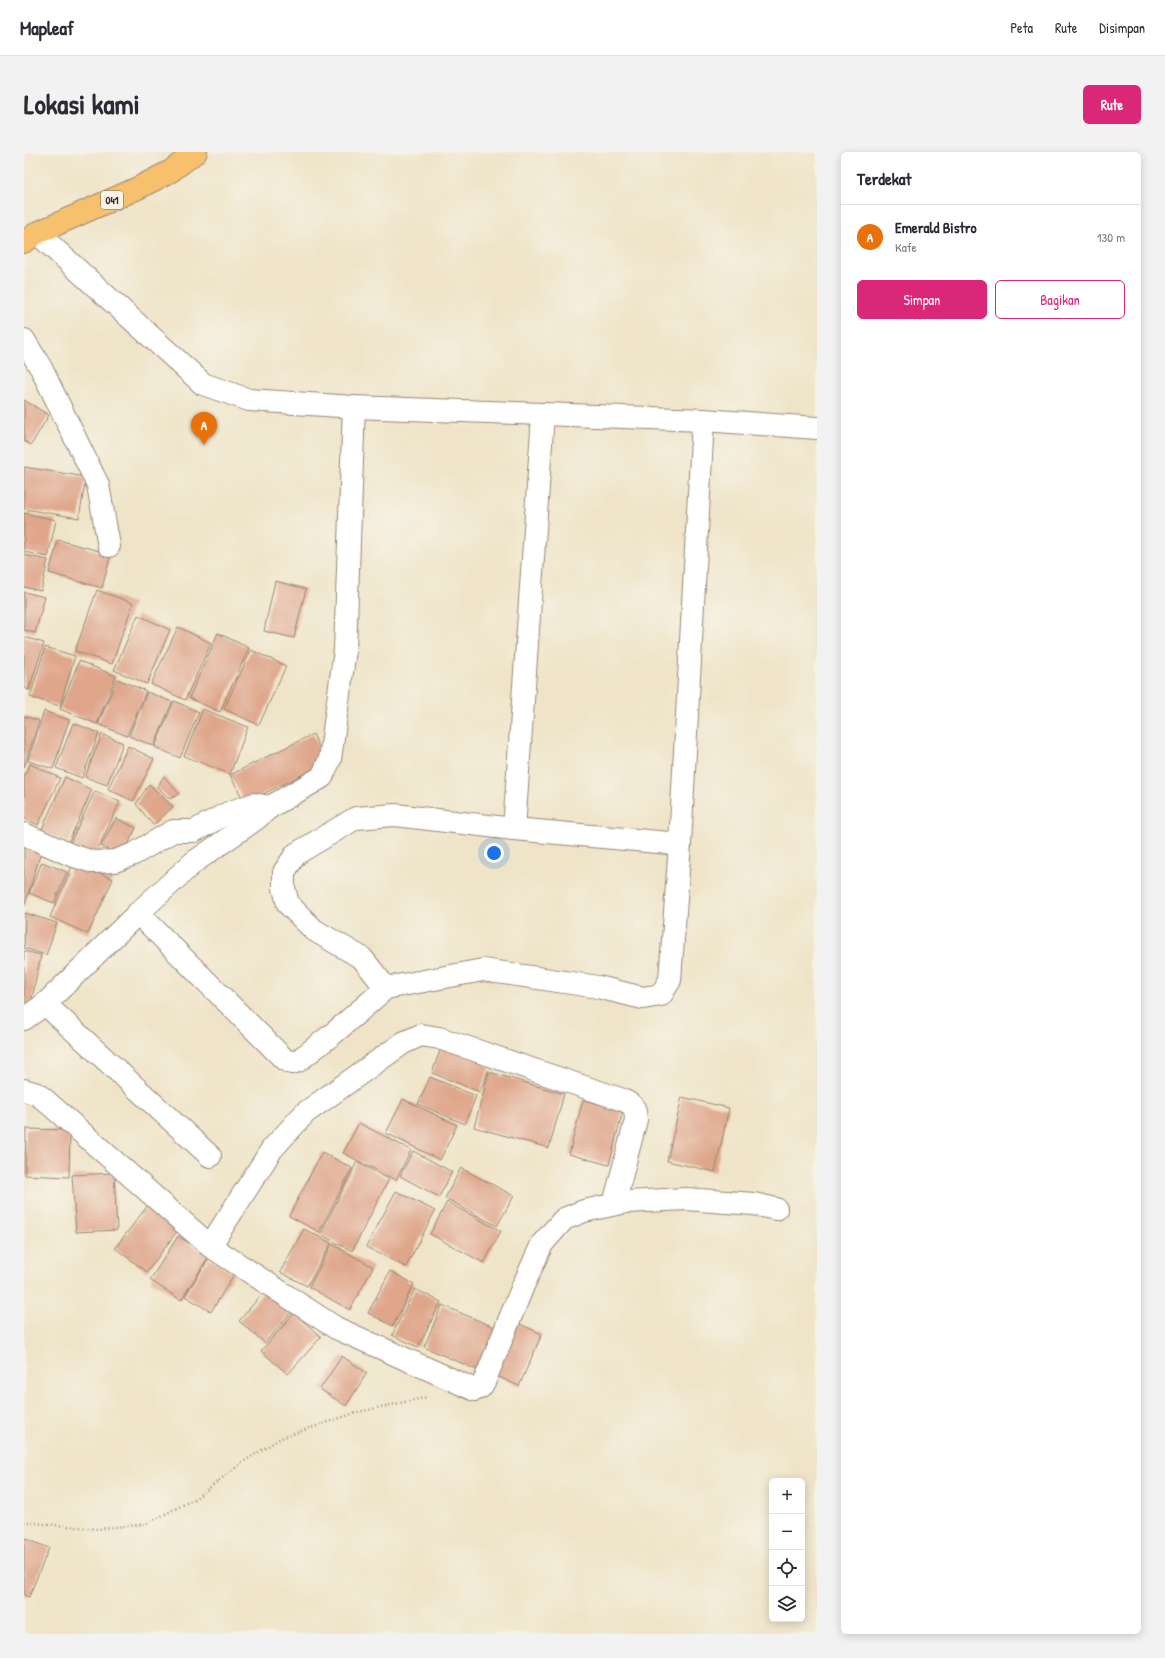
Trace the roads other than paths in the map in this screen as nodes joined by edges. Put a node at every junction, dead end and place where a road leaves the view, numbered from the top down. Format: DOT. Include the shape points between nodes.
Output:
graph roads {
  1 [pos="196,152"];
  2 [pos="31,237"];
  3 [pos="24,340"];
  4 [pos="354,407"];
  5 [pos="543,415"];
  6 [pos="703,420"];
  7 [pos="817,428"];
  8 [pos="109,546"];
  9 [pos="270,807"];
  10 [pos="514,829"];
  11 [pos="24,834"];
  12 [pos="680,844"];
  13 [pos="138,913"];
  14 [pos="386,988"];
  15 [pos="45,1004"];
  16 [pos="24,1019"];
  17 [pos="24,1090"];
  18 [pos="210,1156"];
  19 [pos="614,1204"];
  20 [pos="776,1209"];
  21 [pos="210,1246"];
  1 -- 2 [label="main road, 041" via="171,171 138,188"];
  2 -- 4 [label="street" via="204,384 249,400"];
  3 -- 8 [label="street" via="98,485"];
  4 -- 5 [label="street"];
  4 -- 9 [label="street" via="345,650 330,759 322,777"];
  5 -- 6 [label="street"];
  5 -- 10 [label="street"];
  6 -- 7 [label="street"];
  6 -- 12 [label="street"];
  9 -- 11 [label="street" via="254,804 194,831 173,831 134,854 115,861 93,862"];
  9 -- 13 [label="street" via="194,862"];
  10 -- 12 [label="street"];
  10 -- 14 [label="street" via="395,815 356,818 296,854 284,872 288,904 314,930 362,958"];
  12 -- 14 [label="street" via="670,980 661,995 644,998 598,987 483,970"];
  13 -- 14 [label="street" via="288,1062 298,1061"];
  13 -- 15 [label="street"];
  15 -- 16 [label="street"];
  15 -- 18 [label="street"];
  17 -- 21 [label="street" via="37,1094 46,1101"];
  19 -- 20 [label="street" via="686,1199 754,1204"];
  19 -- 21 [label="street" via="564,1219 542,1244 522,1286 485,1380 481,1387 475,1390 336,1328"];
  19 -- 21 [label="street" via="636,1120 633,1104 439,1038 421,1035 403,1043 305,1113 272,1149"];
}
